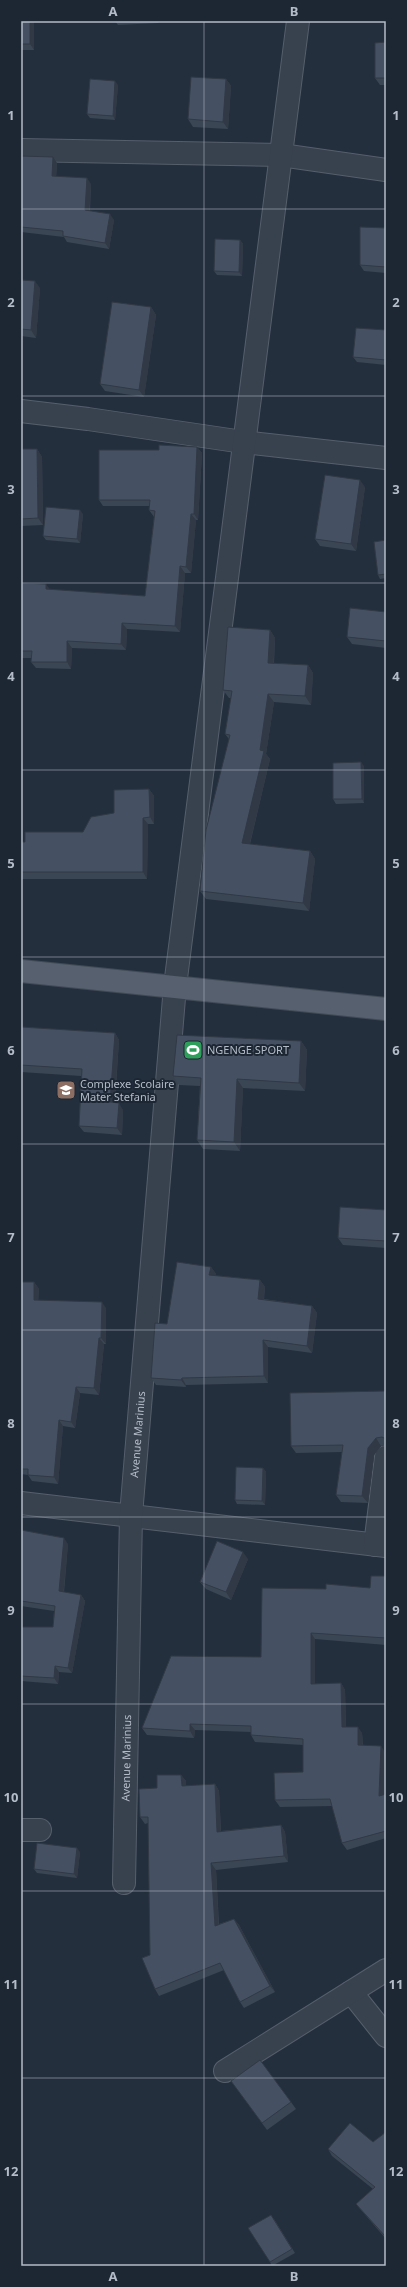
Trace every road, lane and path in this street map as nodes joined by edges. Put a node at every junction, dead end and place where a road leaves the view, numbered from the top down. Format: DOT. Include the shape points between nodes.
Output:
graph roads {
  1 [pos="298,21"];
  2 [pos="21,150"];
  3 [pos="281,155"];
  4 [pos="386,170"];
  5 [pos="21,411"];
  6 [pos="243,442"];
  7 [pos="386,458"];
  8 [pos="21,971"];
  9 [pos="175,986"];
  10 [pos="386,1009"];
  11 [pos="386,1457"];
  12 [pos="21,1503"];
  13 [pos="131,1515"];
  14 [pos="380,1546"];
  15 [pos="124,1883"];
  16 [pos="386,1970"];
  17 [pos="351,1992"];
  18 [pos="386,2036"];
  19 [pos="225,2071"];
  1 -- 3 [label="street, Avenue Marinius"];
  2 -- 3 [label="street"];
  3 -- 4 [label="street"];
  3 -- 6 [label="street, Avenue Marinius"];
  5 -- 6 [label="street" via="88,418"];
  6 -- 7 [label="street"];
  6 -- 9 [label="street, Avenue Marinius"];
  8 -- 9 [label="main road"];
  9 -- 10 [label="main road"];
  9 -- 13 [label="street, Avenue Marinius"];
  11 -- 14 [label="street"];
  12 -- 13 [label="street"];
  13 -- 14 [label="street"];
  13 -- 15 [label="street, Avenue Marinius"];
  16 -- 17 [label="street"];
  17 -- 18 [label="street"];
  17 -- 19 [label="street"];
}
